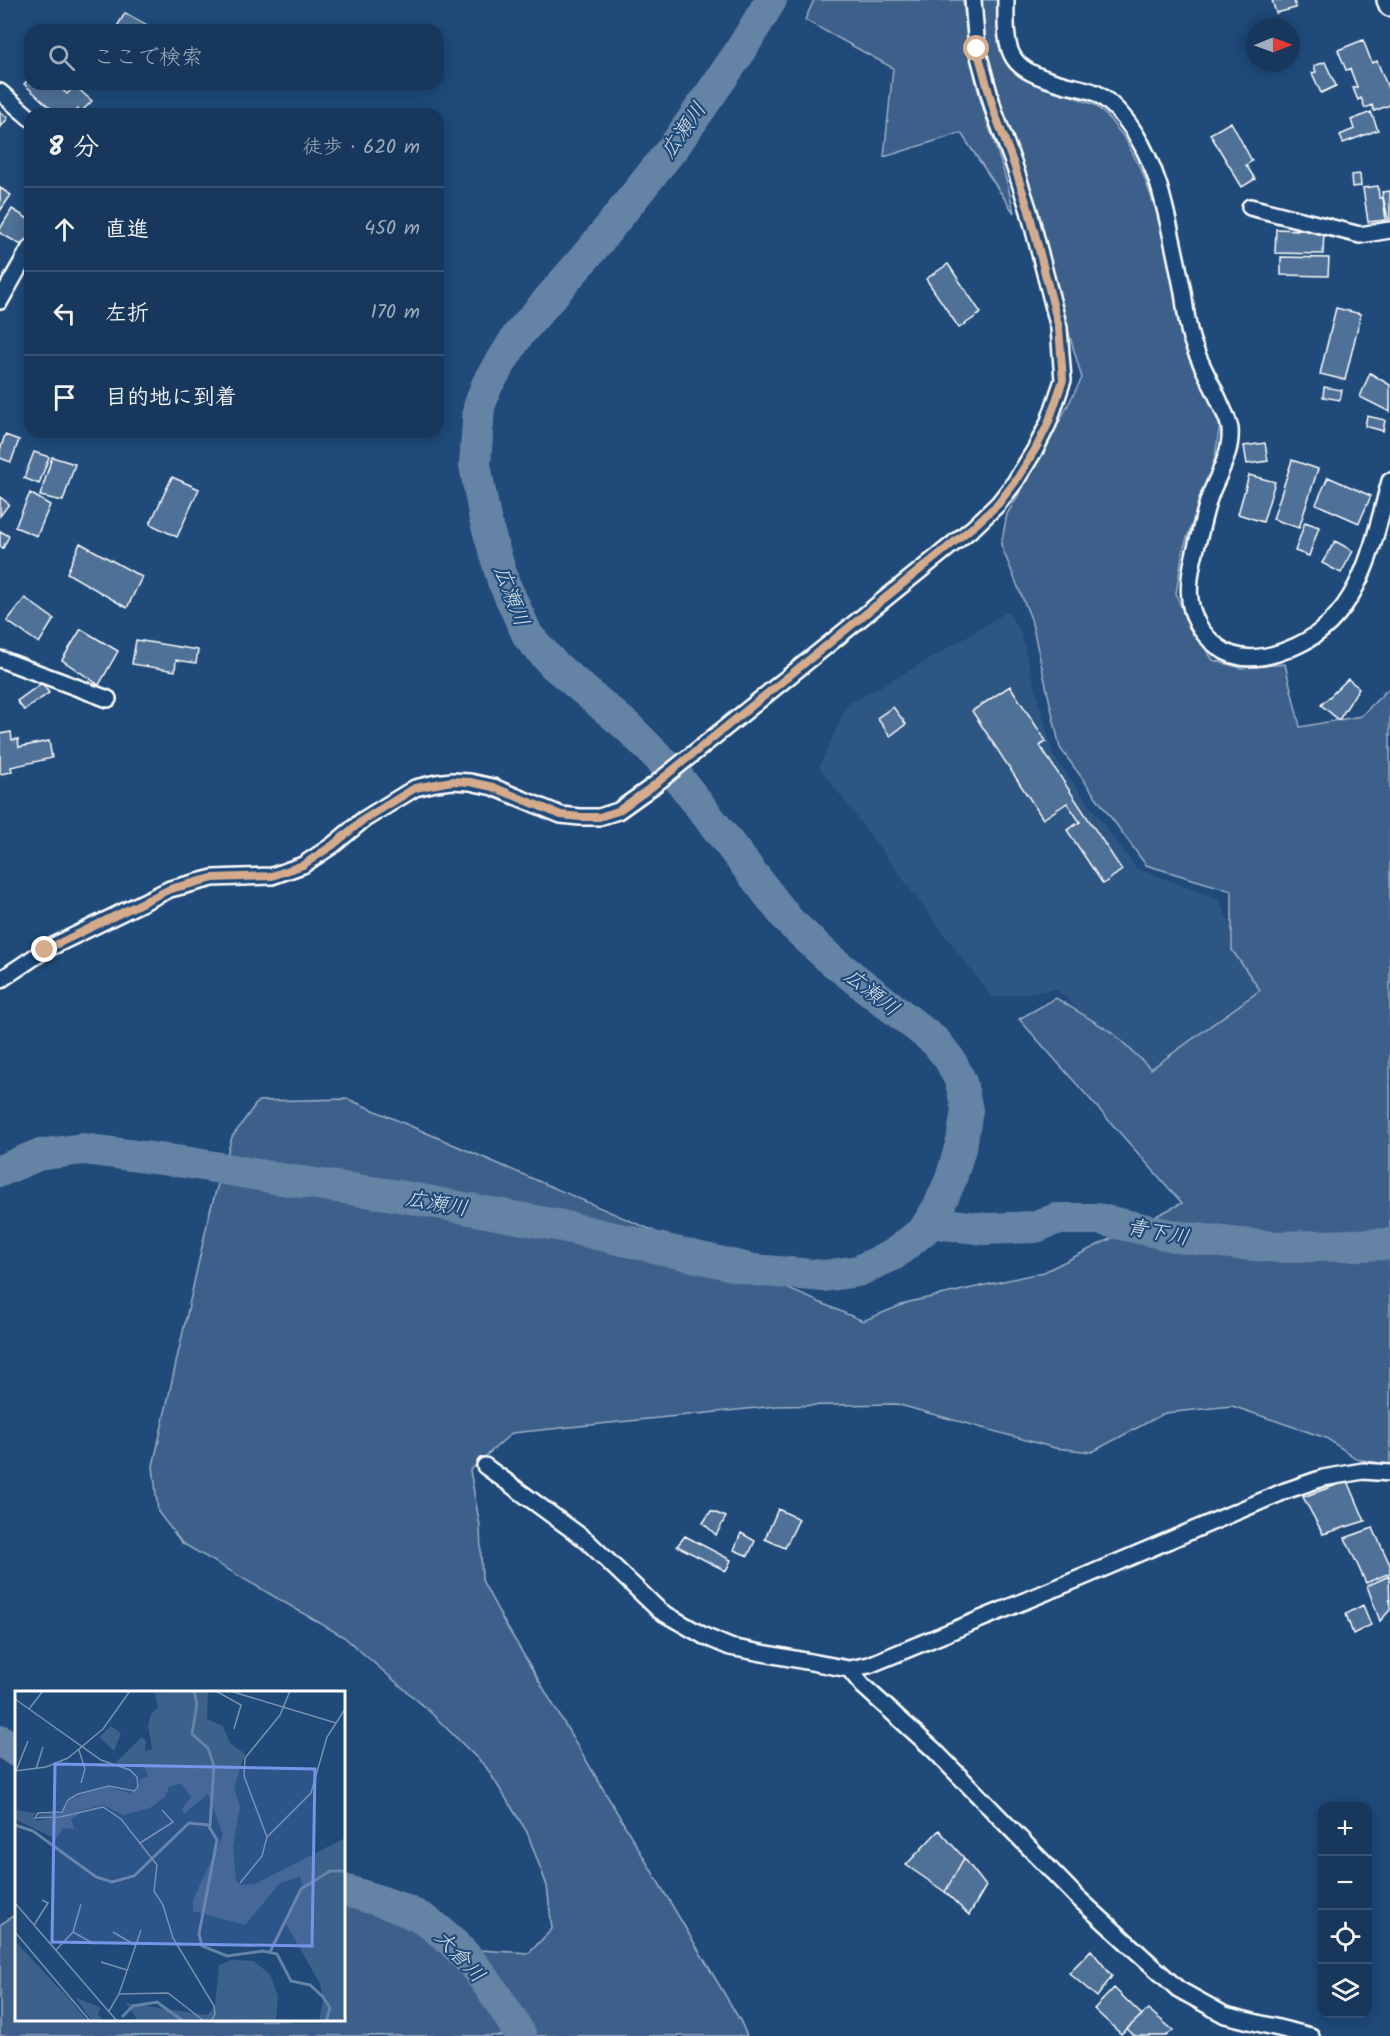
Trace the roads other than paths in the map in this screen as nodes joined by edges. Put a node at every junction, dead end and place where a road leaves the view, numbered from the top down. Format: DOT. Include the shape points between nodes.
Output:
graph roads {
  1 [pos="973,0"];
  2 [pos="1006,0"];
  3 [pos="1388,0"];
  4 [pos="1390,5"];
  5 [pos="0,92"];
  6 [pos="24,113"];
  7 [pos="1250,207"];
  8 [pos="1390,230"];
  9 [pos="24,259"];
  10 [pos="0,301"];
  11 [pos="1390,481"];
  12 [pos="0,659"];
  13 [pos="108,699"];
  14 [pos="0,980"];
  15 [pos="485,1466"];
  16 [pos="1390,1473"];
  17 [pos="849,1669"];
  18 [pos="1311,2036"];
  1 -- 14 [label="street" via="977,49 1049,285 1059,328 1063,380 1036,448 998,504 944,552 618,811 599,817 561,815 493,787 470,782 415,788 363,820 303,865 272,876 213,878 170,889 45,950"];
  2 -- 11 [label="street" via="1008,46 1017,62 1037,77 1094,92 1112,106 1136,134 1159,185 1191,338 1230,429 1228,455 1209,497 1190,570 1189,600 1209,640 1227,655 1252,659 1298,645 1321,631 1341,613 1359,584"];
  3 -- 4 [label="main road"];
  5 -- 6 [label="street"];
  7 -- 8 [label="street" via="1360,234"];
  9 -- 10 [label="street"];
  12 -- 13 [label="street"];
  15 -- 17 [label="street" via="586,1540 660,1611 704,1636 730,1647"];
  16 -- 17 [label="street" via="1363,1472 1323,1478 1285,1491 869,1665"];
  17 -- 18 [label="street" via="1077,1897 1178,1989 1225,2015"];
}
